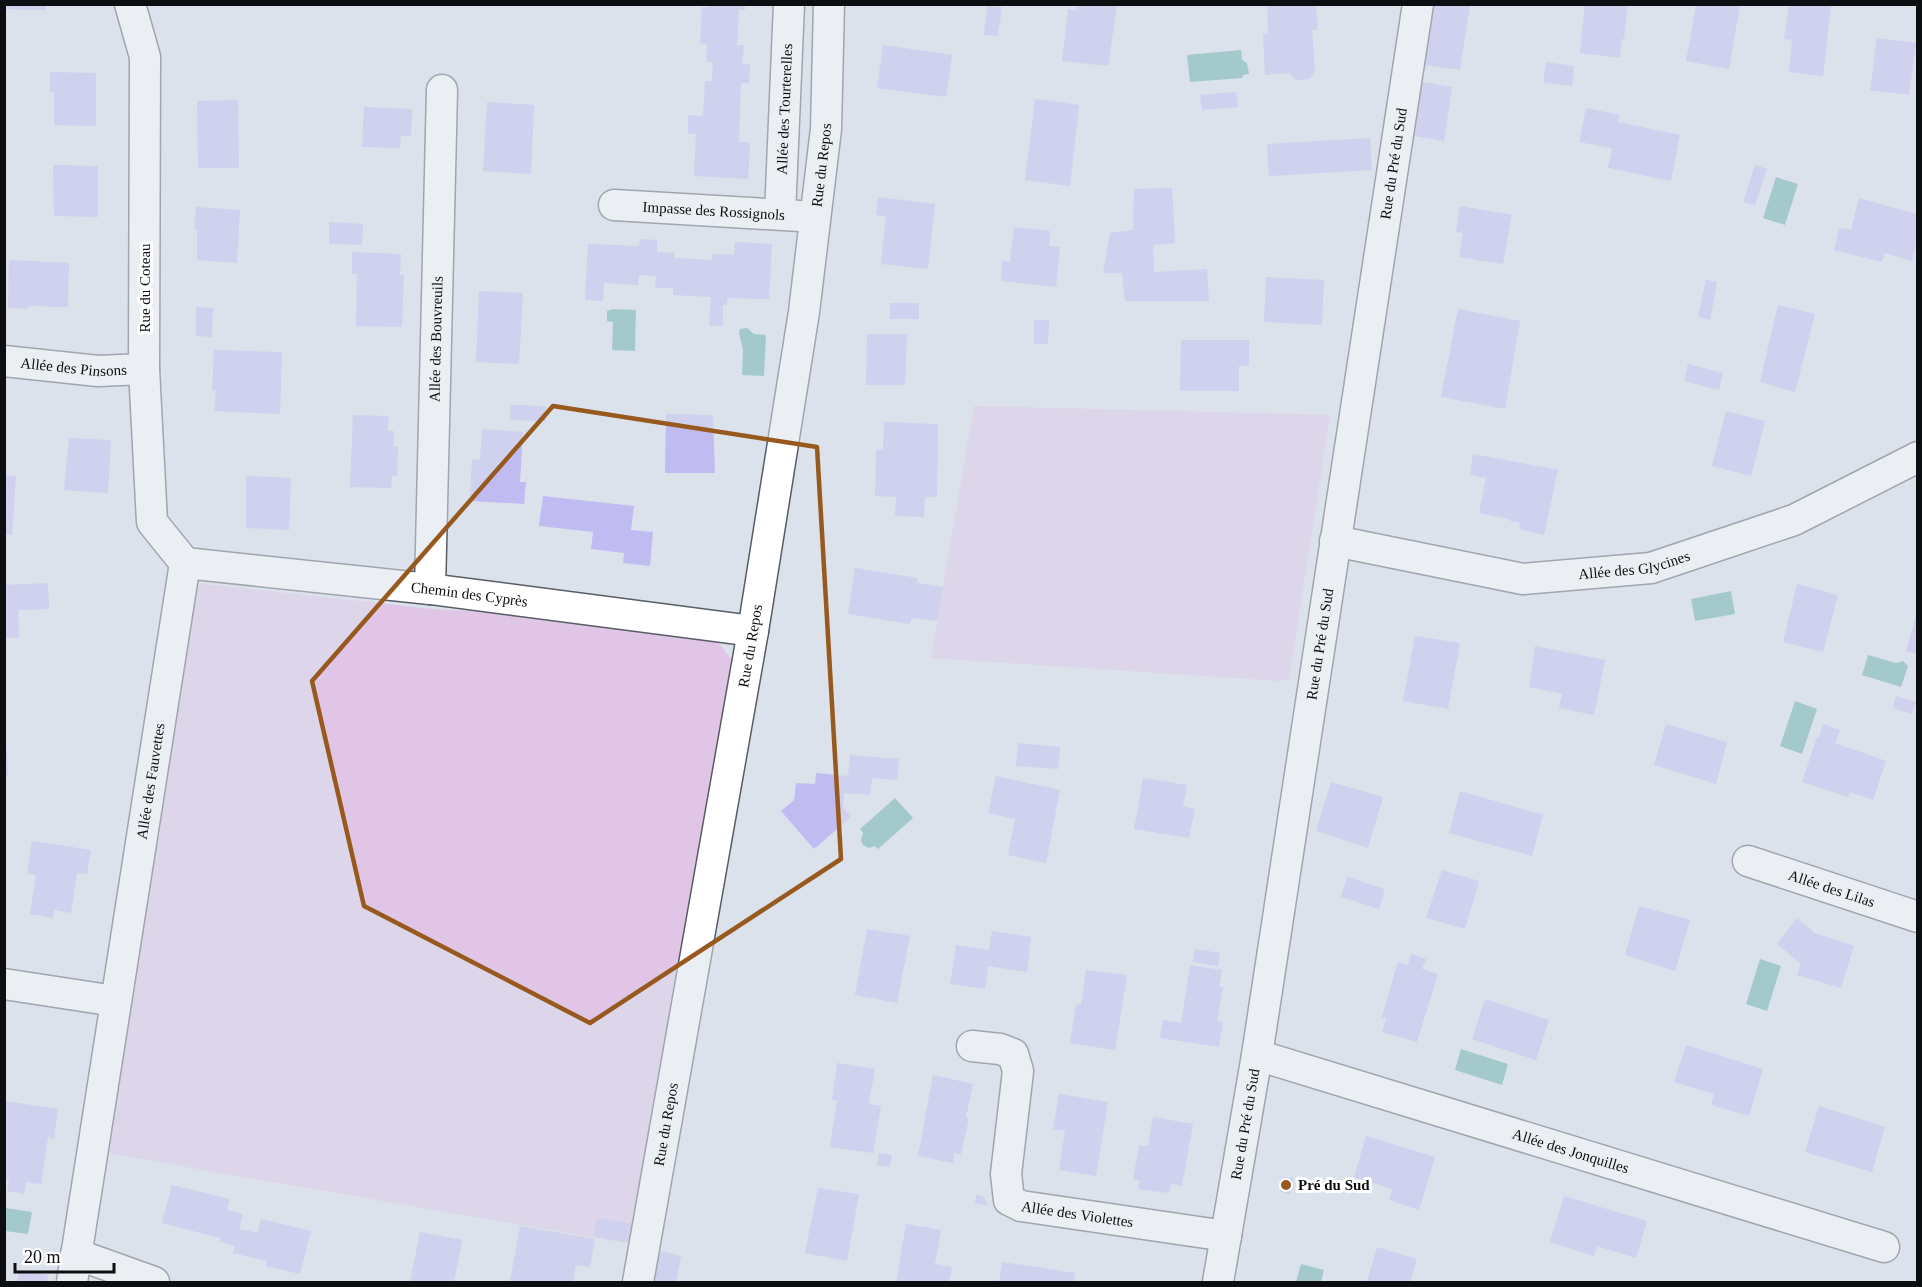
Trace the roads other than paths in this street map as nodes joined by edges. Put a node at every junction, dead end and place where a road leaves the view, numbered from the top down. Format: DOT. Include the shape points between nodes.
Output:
graph roads {
  1 [pos="130,4"];
  2 [pos="789,4"];
  3 [pos="829,4"];
  4 [pos="1418,4"];
  5 [pos="442,90"];
  6 [pos="614,205"];
  7 [pos="780,214"];
  8 [pos="815,218"];
  9 [pos="4,361"];
  10 [pos="144,369"];
  11 [pos="1917,457"];
  12 [pos="1335,541"];
  13 [pos="185,563"];
  14 [pos="430,589"];
  15 [pos="753,631"];
  16 [pos="1748,861"];
  17 [pos="1917,917"];
  18 [pos="4,984"];
  19 [pos="115,1001"];
  20 [pos="972,1046"];
  21 [pos="1257,1055"];
  22 [pos="1226,1236"];
  23 [pos="1884,1247"];
  24 [pos="74,1268"];
  25 [pos="154,1282"];
  26 [pos="638,1282"];
  27 [pos="1218,1282"];
  1 -- 10 [label="street, Rue du Coteau" via="145,57"];
  2 -- 7 [label="street, Allée des Tourterelles"];
  3 -- 8 [label="street, Rue du Repos" via="826,129"];
  4 -- 12 [label="street, Rue du Pré du Sud"];
  5 -- 14 [label="street, Allée des Bouvreuils"];
  6 -- 7 [label="street, Impasse des Rossignols"];
  7 -- 8 [label="street, Impasse des Rossignols"];
  8 -- 15 [label="street, Rue du Repos" via="804,312"];
  9 -- 10 [label="street, Allée des Pinsons" via="99,372"];
  10 -- 13 [label="street, Rue du Coteau" via="152,522"];
  11 -- 12 [label="street, Allée des Glycines" via="1794,520 1650,568 1523,579"];
  12 -- 21 [label="street, Rue du Pré du Sud"];
  13 -- 14 [label="street, Chemin des Cyprès"];
  13 -- 19 [label="street, Allée des Fauvettes"];
  14 -- 15 [label="street, Chemin des Cyprès"];
  15 -- 26 [label="street, Rue du Repos"];
  16 -- 17 [label="street, Allée des Lilas"];
  18 -- 19 [label="street"];
  19 -- 24 [label="street, Allée des Fauvettes"];
  20 -- 22 [label="street, Allée des Violettes" via="1013,1054 1018,1071 1006,1174 1009,1200 1021,1206"];
  21 -- 22 [label="street, Rue du Pré du Sud"];
  21 -- 23 [label="street, Allée des Jonquilles"];
  22 -- 27 [label="street, Rue du Pré du Sud"];
  24 -- 25 [label="street"];
}
